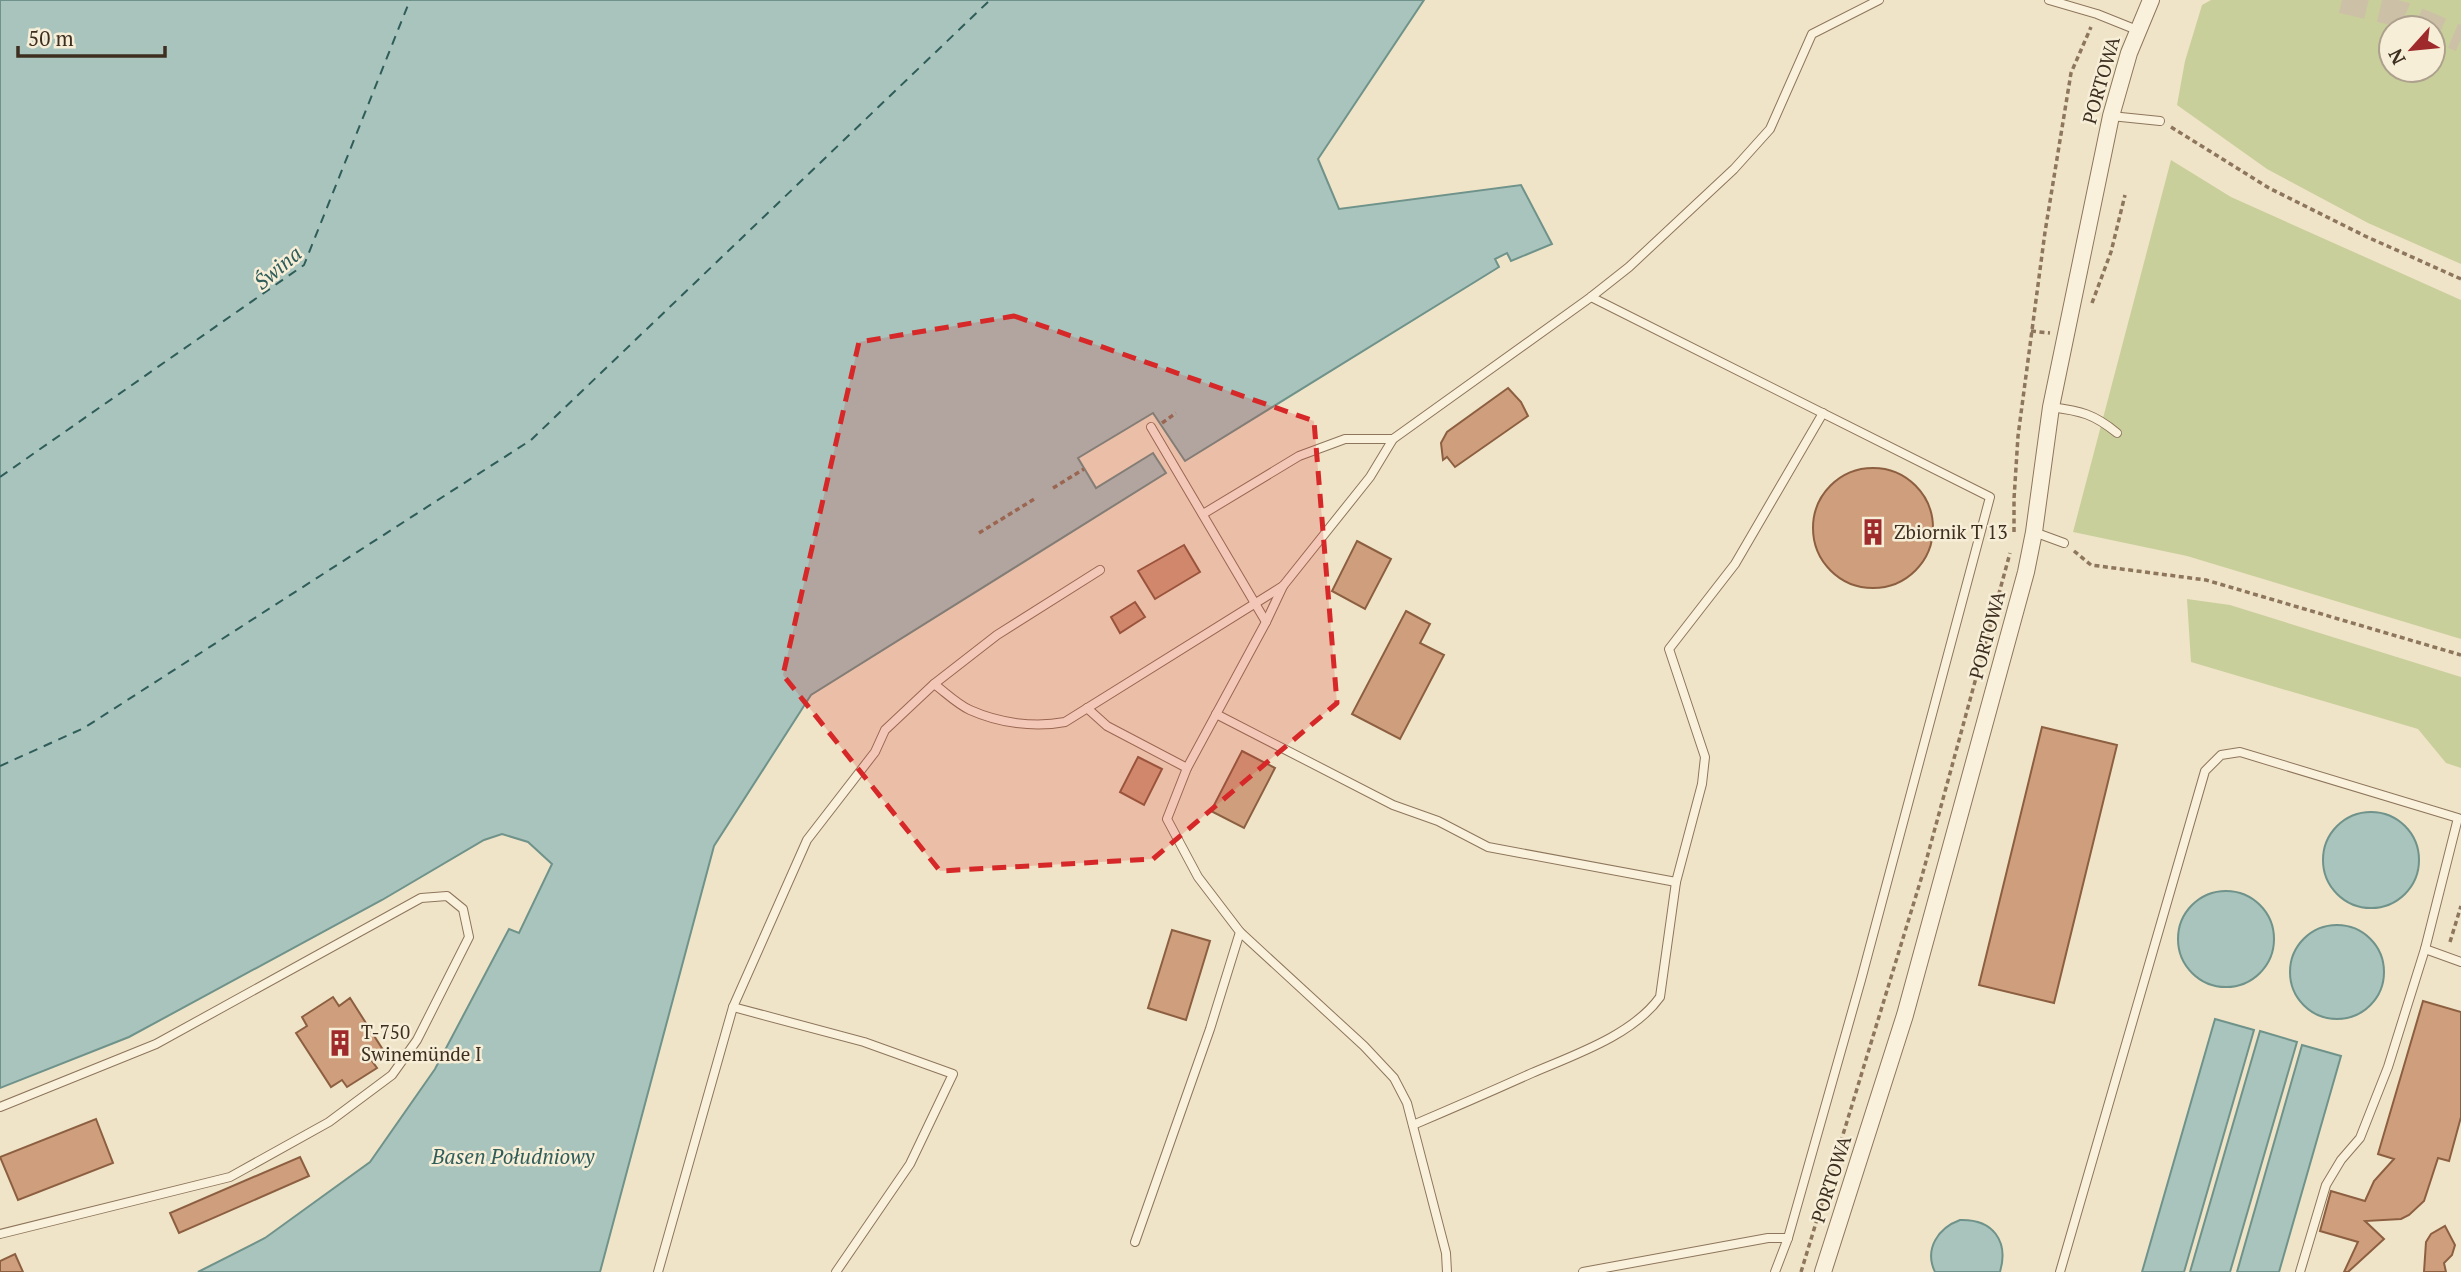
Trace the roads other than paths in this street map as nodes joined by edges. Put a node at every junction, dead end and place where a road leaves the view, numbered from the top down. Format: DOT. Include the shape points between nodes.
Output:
graph roads {
  1 [pos="1879,0"];
  2 [pos="2049,0"];
  3 [pos="2151,0"];
  4 [pos="2137,30"];
  5 [pos="2111,116"];
  6 [pos="2160,121"];
  7 [pos="1591,297"];
  8 [pos="2051,407"];
  9 [pos="1823,413"];
  10 [pos="1151,427"];
  11 [pos="2118,433"];
  12 [pos="1392,439"];
  13 [pos="1203,514"];
  14 [pos="2034,532"];
  15 [pos="2064,543"];
  16 [pos="1100,569"];
  17 [pos="1283,586"];
  18 [pos="1254,602"];
  19 [pos="1266,622"];
  20 [pos="934,684"];
  21 [pos="1087,708"];
  22 [pos="1216,714"];
  23 [pos="1187,768"];
  24 [pos="1676,882"];
  25 [pos="1240,932"];
  26 [pos="2425,949"];
  27 [pos="2461,962"];
  28 [pos="733,1007"];
  29 [pos="0,1107"];
  30 [pos="1413,1125"];
  31 [pos="0,1234"];
  32 [pos="1788,1238"];
  33 [pos="1135,1242"];
  34 [pos="658,1272"];
  35 [pos="836,1272"];
  36 [pos="1447,1272"];
  37 [pos="1583,1272"];
  38 [pos="1775,1272"];
  39 [pos="1824,1272"];
  40 [pos="2060,1272"];
  41 [pos="2300,1272"];
  1 -- 7 [label="lane" via="1812,34 1770,129 1734,169"];
  2 -- 4 [label="lane"];
  3 -- 4 [label="street, PORTOWA"];
  4 -- 5 [label="street, PORTOWA"];
  5 -- 6 [label="lane"];
  5 -- 8 [label="street, PORTOWA"];
  7 -- 9 [label="lane"];
  7 -- 12 [label="lane"];
  8 -- 11 [label="lane" via="2098,418"];
  8 -- 14 [label="street, PORTOWA"];
  9 -- 24 [label="lane" via="1735,564 1669,649 1704,757 1702,784"];
  9 -- 32 [label="lane" via="1990,497"];
  10 -- 13 [label="lane"];
  12 -- 13 [label="lane" via="1345,439 1299,456"];
  12 -- 17 [label="lane" via="1370,477"];
  13 -- 18 [label="lane"];
  14 -- 15 [label="lane"];
  14 -- 39 [label="street, PORTOWA" via="1905,1015"];
  16 -- 20 [label="lane" via="997,635"];
  17 -- 18 [label="lane"];
  17 -- 19 [label="lane"];
  18 -- 19 [label="lane"];
  18 -- 21 [label="lane"];
  19 -- 22 [label="lane"];
  20 -- 21 [label="lane" via="969,709 1011,722 1047,726 1065,722"];
  20 -- 28 [label="lane" via="885,730 875,752 807,840"];
  21 -- 23 [label="lane" via="1107,726"];
  22 -- 23 [label="lane"];
  22 -- 24 [label="lane" via="1392,805 1438,821 1488,848"];
  23 -- 25 [label="lane" via="1167,819 1198,877"];
  24 -- 30 [label="lane" via="1660,997 1650,1011 1576,1054"];
  25 -- 30 [label="lane" via="1394,1078"];
  25 -- 33 [label="lane"];
  26 -- 27 [label="lane"];
  26 -- 40 [label="lane" via="2458,818 2241,752 2221,755 2205,771"];
  26 -- 41 [label="lane" via="2384,1079 2360,1138 2326,1185"];
  28 -- 34 [label="lane"];
  28 -- 35 [label="lane" via="864,1042 953,1074 910,1164"];
  29 -- 31 [label="lane" via="156,1044 421,898 447,896 463,909 469,937 417,1040 391,1075 329,1122 230,1177"];
  30 -- 36 [label="lane" via="1446,1252"];
  32 -- 37 [label="lane"];
  32 -- 38 [label="lane"];
}
